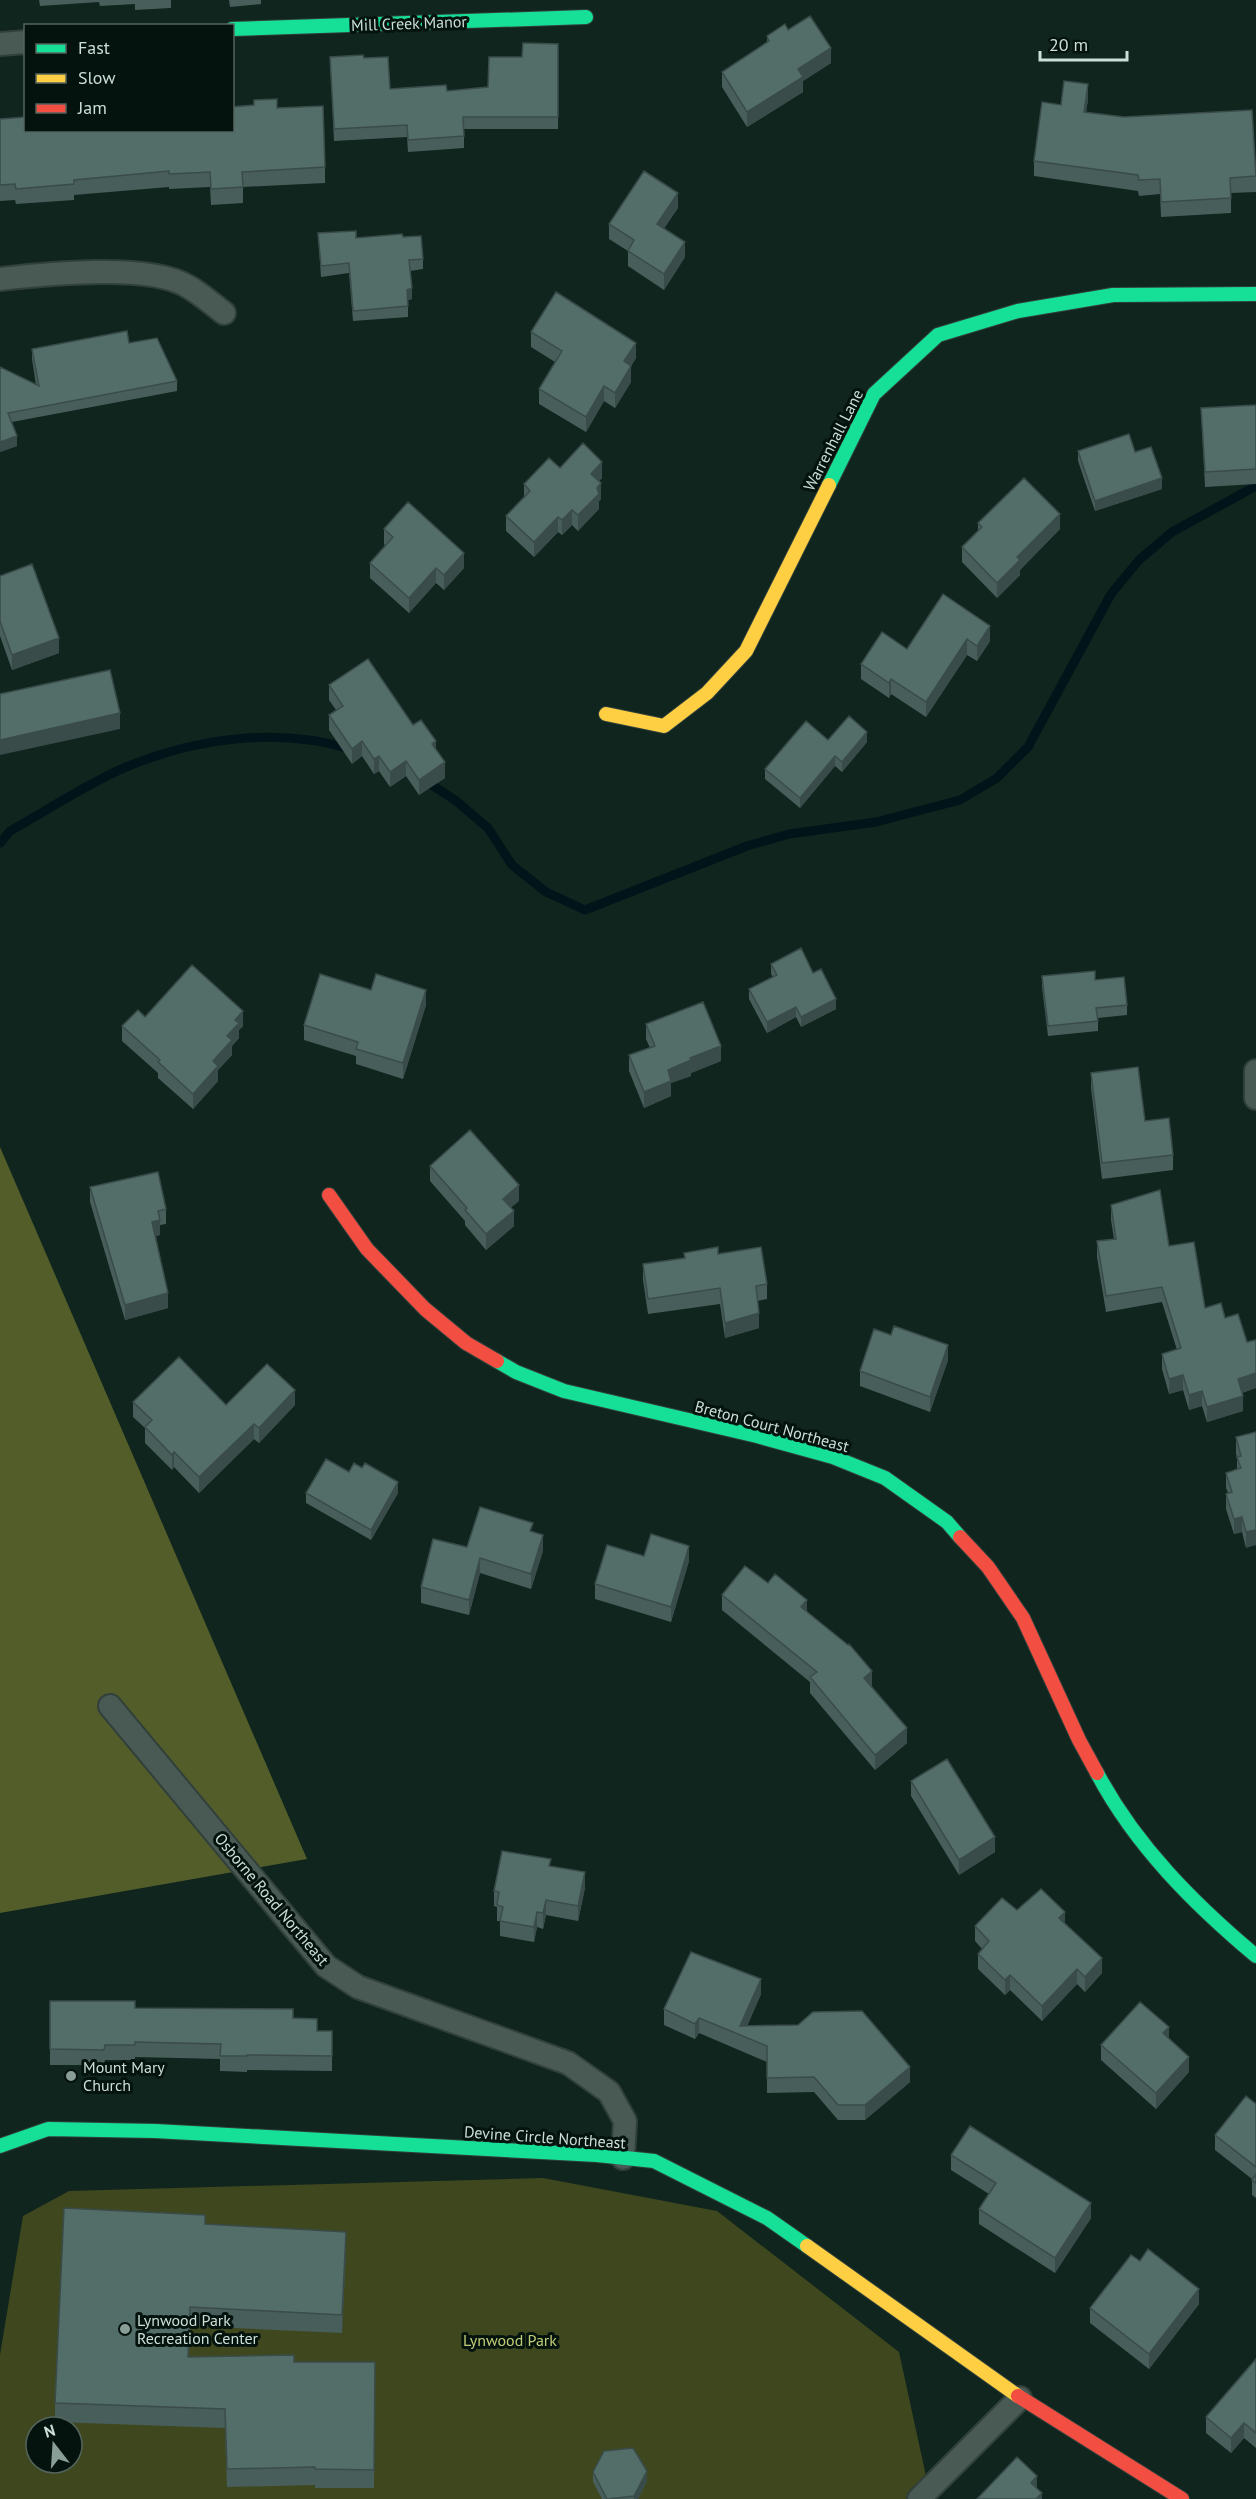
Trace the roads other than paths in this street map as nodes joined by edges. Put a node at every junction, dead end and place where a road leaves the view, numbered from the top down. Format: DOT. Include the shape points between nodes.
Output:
graph roads {
  1 [pos="586,17"];
  2 [pos="234,29"];
  3 [pos="24,42"];
  4 [pos="0,44"];
  5 [pos="0,279"];
  6 [pos="1256,294"];
  7 [pos="224,313"];
  8 [pos="606,714"];
  9 [pos="1256,1071"];
  10 [pos="1256,1098"];
  11 [pos="329,1195"];
  12 [pos="110,1706"];
  13 [pos="1256,1956"];
  14 [pos="0,2146"];
  15 [pos="623,2158"];
  16 [pos="1020,2398"];
  17 [pos="919,2499"];
  18 [pos="1182,2499"];
  1 -- 2 [label="street, Mill Creek Manor"];
  3 -- 4 [label="street"];
  5 -- 7 [label="street" via="64,272 151,275 186,285"];
  6 -- 8 [label="street, Warrenhall Lane" via="1113,295 1018,310 938,335 874,394 746,651 707,693 664,726"];
  9 -- 10 [label="street"];
  11 -- 13 [label="street, Breton Court Northeast" via="367,1249 425,1309 466,1343 516,1372 564,1391 833,1457 885,1478 947,1522 988,1567 1023,1618 1079,1740 1114,1805 1210,1917"];
  12 -- 15 [label="street, Osborne Road Northeast" via="326,1966 358,1987 568,2063 609,2092 625,2121"];
  14 -- 15 [label="street, Devine Circle Northeast" via="48,2129 60,2129"];
  15 -- 16 [label="street, Devine Circle Northeast" via="654,2161 766,2218"];
  16 -- 17 [label="street"];
  16 -- 18 [label="street"];
}
